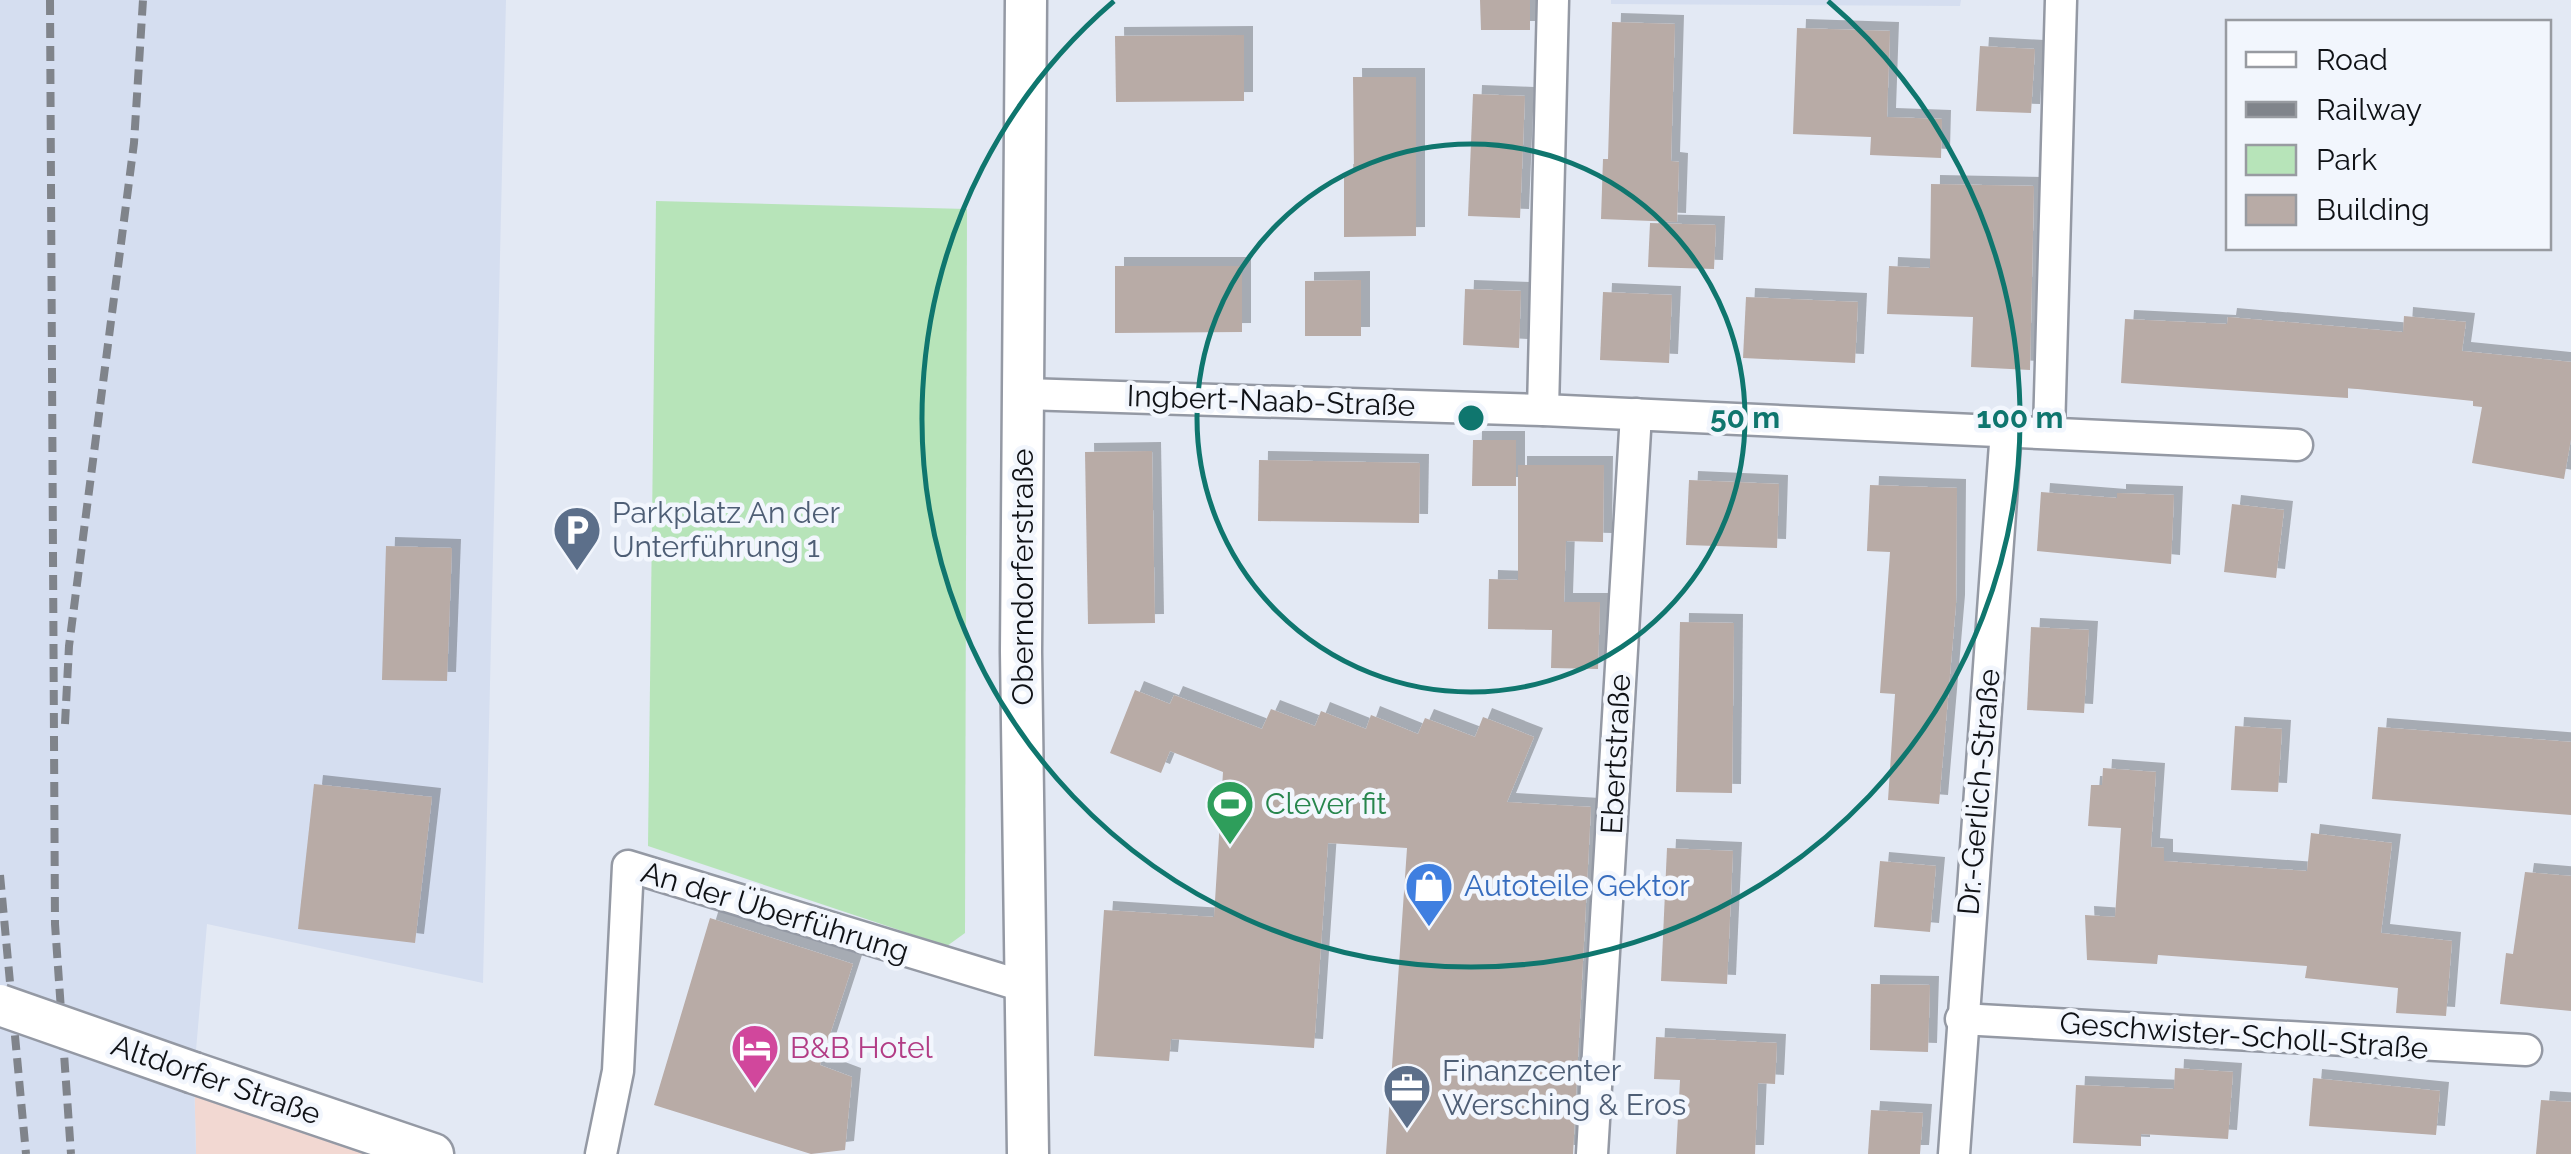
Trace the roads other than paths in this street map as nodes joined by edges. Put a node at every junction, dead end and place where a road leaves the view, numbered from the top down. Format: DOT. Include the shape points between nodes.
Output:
graph roads {
  1 [pos="1026,0"];
  2 [pos="1553,0"];
  3 [pos="2061,0"];
  4 [pos="1024,394"];
  5 [pos="1543,410"];
  6 [pos="1636,414"];
  7 [pos="2006,430"];
  8 [pos="2049,432"];
  9 [pos="2297,445"];
  10 [pos="1026,987"];
  11 [pos="0,1006"];
  12 [pos="1961,1018"];
  13 [pos="2526,1050"];
  14 [pos="432,1154"];
  15 [pos="601,1154"];
  16 [pos="1028,1154"];
  17 [pos="1592,1154"];
  18 [pos="1954,1154"];
  1 -- 4 [label="main road, Oberndorferstraße"];
  2 -- 5 [label="street"];
  3 -- 8 [label="street"];
  4 -- 5 [label="street, Ingbert-Naab-Straße"];
  4 -- 10 [label="main road, Oberndorferstraße"];
  5 -- 6 [label="street, Ingbert-Naab-Straße"];
  6 -- 7 [label="street, Ingbert-Naab-Straße"];
  6 -- 17 [label="street, Ebertstraße"];
  7 -- 8 [label="street, Ingbert-Naab-Straße"];
  7 -- 12 [label="street, Dr.-Gerlich-Straße"];
  8 -- 9 [label="street, Ingbert-Naab-Straße"];
  10 -- 15 [label="street, An der Überführung" via="628,866 618,1071"];
  10 -- 16 [label="main road, Oberndorferstraße"];
  11 -- 14 [label="main road, Altdorfer Straße, bridge"];
  12 -- 13 [label="street, Geschwister-Scholl-Straße"];
  12 -- 18 [label="street, Dr.-Gerlich-Straße"];
}
